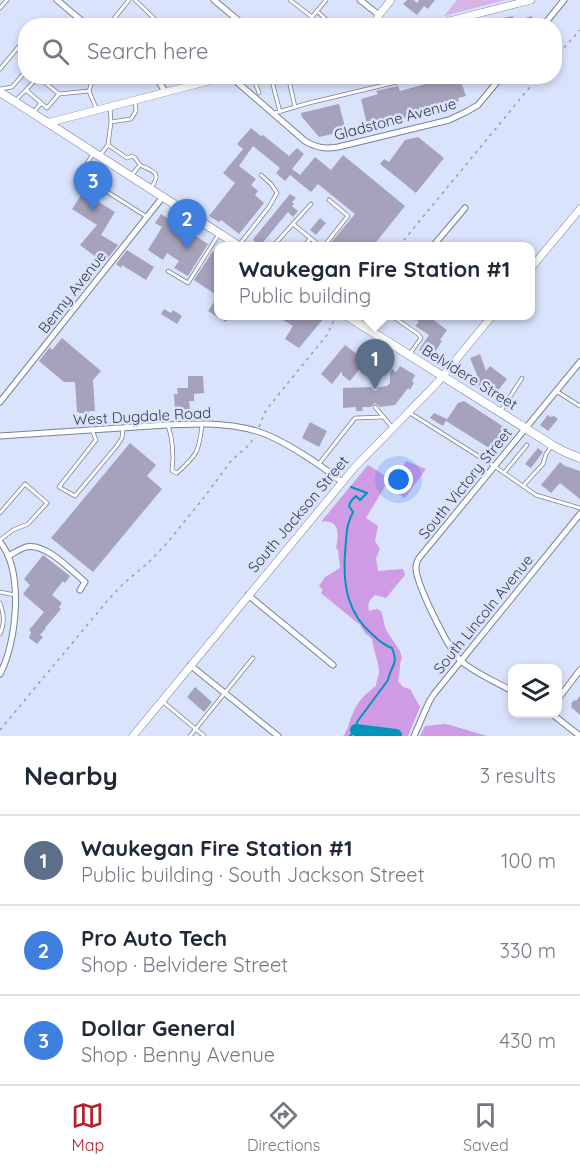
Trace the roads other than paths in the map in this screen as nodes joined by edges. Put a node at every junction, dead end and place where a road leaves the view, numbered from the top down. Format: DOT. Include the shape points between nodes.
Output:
graph roads {
  1 [pos="7,0"];
  2 [pos="57,0"];
  3 [pos="68,0"];
  4 [pos="129,0"];
  5 [pos="135,0"];
  6 [pos="214,0"];
  7 [pos="290,0"];
  8 [pos="326,0"];
  9 [pos="360,0"];
  10 [pos="391,0"];
  11 [pos="531,0"];
  12 [pos="564,0"];
  13 [pos="64,6"];
  14 [pos="0,8"];
  15 [pos="316,12"];
  16 [pos="378,15"];
  17 [pos="78,18"];
  18 [pos="114,18"];
  19 [pos="154,18"];
  20 [pos="235,18"];
  21 [pos="323,18"];
  22 [pos="377,18"];
  23 [pos="461,18"];
  24 [pos="549,18"];
  25 [pos="18,48"];
  26 [pos="0,69"];
  27 [pos="18,80"];
  28 [pos="35,84"];
  29 [pos="45,84"];
  30 [pos="91,84"];
  31 [pos="161,84"];
  32 [pos="196,84"];
  33 [pos="239,84"];
  34 [pos="256,84"];
  35 [pos="273,84"];
  36 [pos="290,84"];
  37 [pos="388,84"];
  38 [pos="495,84"];
  39 [pos="0,91"];
  40 [pos="88,91"];
  41 [pos="29,92"];
  42 [pos="165,92"];
  43 [pos="56,93"];
  44 [pos="260,93"];
  45 [pos="135,100"];
  46 [pos="14,102"];
  47 [pos="42,103"];
  48 [pos="110,107"];
  49 [pos="295,107"];
  50 [pos="97,110"];
  51 [pos="32,113"];
  52 [pos="277,113"];
  53 [pos="111,122"];
  54 [pos="47,123"];
  55 [pos="108,145"];
  56 [pos="96,155"];
  57 [pos="122,155"];
  58 [pos="140,165"];
  59 [pos="113,166"];
  60 [pos="261,175"];
  61 [pos="130,177"];
  62 [pos="150,189"];
  63 [pos="162,198"];
  64 [pos="329,200"];
  65 [pos="311,204"];
  66 [pos="465,208"];
  67 [pos="580,208"];
  68 [pos="147,217"];
  69 [pos="293,224"];
  70 [pos="219,234"];
  71 [pos="310,238"];
  72 [pos="232,242"];
  73 [pos="241,242"];
  74 [pos="277,242"];
  75 [pos="307,242"];
  76 [pos="316,242"];
  77 [pos="325,242"];
  78 [pos="436,242"];
  79 [pos="535,263"];
  80 [pos="168,271"];
  81 [pos="354,320"];
  82 [pos="371,320"];
  83 [pos="399,320"];
  84 [pos="488,320"];
  85 [pos="365,327"];
  86 [pos="392,344"];
  87 [pos="409,355"];
  88 [pos="580,362"];
  89 [pos="442,376"];
  90 [pos="522,378"];
  91 [pos="375,387"];
  92 [pos="556,391"];
  93 [pos="0,402"];
  94 [pos="580,406"];
  95 [pos="375,407"];
  96 [pos="409,412"];
  97 [pos="500,412"];
  98 [pos="383,417"];
  99 [pos="202,423"];
  100 [pos="168,425"];
  101 [pos="123,428"];
  102 [pos="526,428"];
  103 [pos="393,429"];
  104 [pos="92,430"];
  105 [pos="0,436"];
  106 [pos="527,445"];
  107 [pos="552,445"];
  108 [pos="580,458"];
  109 [pos="318,465"];
  110 [pos="494,466"];
  111 [pos="504,474"];
  112 [pos="342,482"];
  113 [pos="523,486"];
  114 [pos="580,508"];
  115 [pos="0,513"];
  116 [pos="580,514"];
  117 [pos="0,541"];
  118 [pos="8,556"];
  119 [pos="80,590"];
  120 [pos="0,592"];
  121 [pos="15,595"];
  122 [pos="248,595"];
  123 [pos="0,603"];
  124 [pos="0,634"];
  125 [pos="253,658"];
  126 [pos="460,660"];
  127 [pos="333,664"];
  128 [pos="190,665"];
  129 [pos="580,670"];
  130 [pos="0,674"];
  131 [pos="508,688"];
  132 [pos="225,693"];
  133 [pos="562,694"];
  134 [pos="161,701"];
  135 [pos="557,718"];
  136 [pos="196,729"];
  137 [pos="132,736"];
  138 [pos="190,736"];
  139 [pos="204,736"];
  140 [pos="278,736"];
  141 [pos="414,736"];
  142 [pos="580,736"];
  1 -- 14 [label="lane"];
  2 -- 13 [label="street"];
  3 -- 13 [label="street"];
  4 -- 18 [label="lane"];
  5 -- 19 [label="lane"];
  6 -- 20 [label="street"];
  7 -- 15 [label="lane" via="312,17"];
  8 -- 15 [label="lane"];
  9 -- 16 [label="street"];
  10 -- 16 [label="street"];
  11 -- 23 [label="street"];
  12 -- 24 [label="street"];
  13 -- 17 [label="street"];
  15 -- 21 [label="lane"];
  16 -- 22 [label="street"];
  25 -- 26 [label="lane"];
  27 -- 39 [label="lane"];
  28 -- 41 [label="lane"];
  29 -- 43 [label="lane"];
  30 -- 40 [label="lane"];
  31 -- 42 [label="street"];
  32 -- 42 [label="street"];
  33 -- 52 [label="street, Gladstone Avenue"];
  34 -- 44 [label="lane"];
  35 -- 52 [label="lane"];
  36 -- 49 [label="lane"];
  37 -- 49 [label="lane"];
  38 -- 52 [label="street, Gladstone Avenue" via="478,105 450,120 325,149 305,141"];
  39 -- 46 [label="main road"];
  40 -- 43 [label="lane"];
  40 -- 50 [label="lane"];
  41 -- 46 [label="lane"];
  41 -- 47 [label="lane"];
  42 -- 45 [label="street"];
  43 -- 47 [label="lane" via="47,108"];
  45 -- 48 [label="street"];
  45 -- 53 [label="lane" via="136,111 131,119"];
  46 -- 51 [label="main road"];
  47 -- 51 [label="lane"];
  48 -- 50 [label="street"];
  48 -- 53 [label="lane"];
  49 -- 52 [label="lane"];
  50 -- 54 [label="street"];
  51 -- 54 [label="main road"];
  53 -- 55 [label="lane"];
  54 -- 56 [label="main road"];
  55 -- 56 [label="lane"];
  55 -- 57 [label="lane"];
  56 -- 59 [label="main road"];
  56 -- 68 [label="lane" via="82,171 87,179"];
  57 -- 58 [label="lane" via="132,156"];
  57 -- 59 [label="lane"];
  58 -- 61 [label="lane"];
  58 -- 62 [label="lane" via="156,174"];
  59 -- 61 [label="main road"];
  60 -- 73 [label="lane" via="277,193"];
  61 -- 62 [label="main road"];
  62 -- 63 [label="main road"];
  63 -- 68 [label="street, Benny Avenue"];
  63 -- 70 [label="main road"];
  64 -- 77 [label="lane" via="348,216"];
  65 -- 69 [label="lane"];
  66 -- 78 [label="street"];
  67 -- 79 [label="street"];
  68 -- 93 [label="street, Benny Avenue"];
  69 -- 71 [label="lane"];
  69 -- 74 [label="lane"];
  70 -- 72 [label="main road"];
  70 -- 80 [label="lane" via="188,283"];
  71 -- 75 [label="lane"];
  71 -- 76 [label="lane"];
  81 -- 85 [label="main road, Belvidere Street"];
  82 -- 85 [label="street"];
  83 -- 87 [label="lane" via="421,338"];
  84 -- 89 [label="street, South Jackson Street"];
  85 -- 86 [label="main road, Belvidere Street"];
  86 -- 87 [label="main road, Belvidere Street"];
  86 -- 91 [label="lane" via="375,369"];
  87 -- 89 [label="main road, Belvidere Street"];
  88 -- 92 [label="street, South Victory Street"];
  89 -- 96 [label="street, South Jackson Street"];
  89 -- 97 [label="main road, Belvidere Street"];
  90 -- 97 [label="lane"];
  92 -- 94 [label="lane"];
  92 -- 102 [label="street, South Victory Street"];
  95 -- 98 [label="lane"];
  96 -- 103 [label="street, South Jackson Street"];
  96 -- 110 [label="lane"];
  97 -- 102 [label="main road, Belvidere Street"];
  98 -- 103 [label="lane"];
  98 -- 109 [label="lane" via="355,418"];
  99 -- 100 [label="street, West Dugdale Road"];
  99 -- 100 [label="lane" via="195,457 177,473 172,471 174,456"];
  99 -- 109 [label="street, West Dugdale Road" via="257,431"];
  100 -- 101 [label="street, West Dugdale Road"];
  101 -- 104 [label="street, West Dugdale Road"];
  101 -- 104 [label="lane" via="116,447 75,496 59,487 96,440"];
  102 -- 107 [label="main road, Belvidere Street"];
  102 -- 110 [label="street, South Victory Street"];
  103 -- 112 [label="street, South Jackson Street"];
  104 -- 105 [label="street, West Dugdale Road"];
  106 -- 111 [label="lane"];
  107 -- 108 [label="main road, Belvidere Street"];
  107 -- 113 [label="lane" via="543,464"];
  109 -- 112 [label="street, West Dugdale Road"];
  110 -- 111 [label="lane"];
  110 -- 126 [label="street, South Victory Street" via="416,566 426,597"];
  111 -- 113 [label="lane"];
  112 -- 122 [label="street, South Jackson Street"];
  113 -- 114 [label="lane" via="536,495"];
  115 -- 117 [label="lane" via="25,484 47,503 28,524"];
  116 -- 126 [label="street, South Lincoln Avenue"];
  117 -- 118 [label="street"];
  118 -- 119 [label="street" via="27,547 39,547 85,582"];
  118 -- 121 [label="street"];
  120 -- 121 [label="lane"];
  121 -- 130 [label="street" via="14,631"];
  122 -- 127 [label="street"];
  122 -- 128 [label="street, South Jackson Street"];
  123 -- 124 [label="lane" via="4,614"];
  125 -- 132 [label="lane"];
  126 -- 131 [label="street"];
  126 -- 141 [label="street, South Lincoln Avenue" via="429,702"];
  128 -- 132 [label="street"];
  128 -- 134 [label="street, South Jackson Street"];
  129 -- 133 [label="street"];
  132 -- 136 [label="lane"];
  132 -- 140 [label="street"];
  134 -- 136 [label="lane"];
  134 -- 137 [label="street, South Jackson Street"];
  135 -- 142 [label="street"];
  136 -- 138 [label="lane"];
  136 -- 139 [label="lane"];
}
